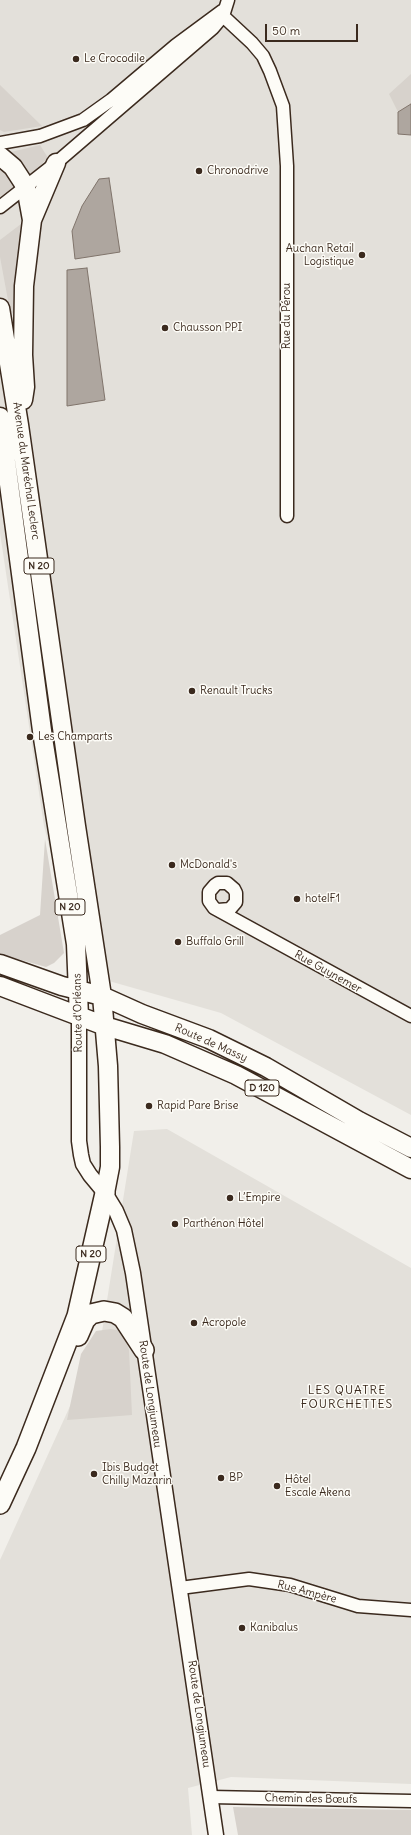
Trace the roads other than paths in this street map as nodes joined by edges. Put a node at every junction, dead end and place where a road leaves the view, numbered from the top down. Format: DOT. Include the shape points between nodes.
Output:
graph roads {
  1 [pos="225,8"];
  2 [pos="0,143"];
  3 [pos="0,156"];
  4 [pos="56,163"];
  5 [pos="26,187"];
  6 [pos="0,207"];
  7 [pos="32,220"];
  8 [pos="0,308"];
  9 [pos="0,417"];
  10 [pos="19,425"];
  11 [pos="287,516"];
  12 [pos="56,826"];
  13 [pos="76,826"];
  14 [pos="236,902"];
  15 [pos="218,910"];
  16 [pos="247,925"];
  17 [pos="0,964"];
  18 [pos="0,986"];
  19 [pos="78,990"];
  20 [pos="102,996"];
  21 [pos="411,1016"];
  22 [pos="79,1017"];
  23 [pos="105,1026"];
  24 [pos="411,1148"];
  25 [pos="411,1169"];
  26 [pos="105,1193"];
  27 [pos="65,1349"];
  28 [pos="144,1350"];
  29 [pos="0,1504"];
  30 [pos="180,1588"];
  31 [pos="411,1610"];
  32 [pos="211,1797"];
  33 [pos="411,1801"];
  34 [pos="216,1835"];
  1 -- 2 [label="street" via="176,44 111,100 83,120 40,136"];
  1 -- 4 [label="street" via="213,28"];
  1 -- 11 [label="street, Rue du Pérou" via="263,56 283,106 287,166"];
  3 -- 5 [label="main road" via="13,167"];
  4 -- 5 [label="street"];
  4 -- 7 [label="main road"];
  5 -- 6 [label="street"];
  5 -- 7 [label="main road"];
  7 -- 10 [label="main road" via="24,286 24,387"];
  8 -- 10 [label="main road, Avenue du Maréchal Leclerc / N 20"];
  9 -- 12 [label="main road, Avenue du Maréchal Leclerc / N 20"];
  10 -- 13 [label="main road, Avenue du Maréchal Leclerc / N 20"];
  12 -- 19 [label="main road, Route d'Orléans / N 20" via="76,944"];
  13 -- 20 [label="main road, Route d'Orléans / N 20"];
  14 -- 15 [label="street" via="230,909"];
  14 -- 15 [label="street" via="234,889 227,883 218,883 211,888 208,897 211,905"];
  14 -- 16 [label="street"];
  15 -- 16 [label="street, Rue Guynemer"];
  16 -- 21 [label="street, Rue Guynemer"];
  17 -- 19 [label="main road, Route de Massy / D 120"];
  18 -- 22 [label="main road, Route de Massy / D 120"];
  19 -- 20 [label="main road, Route de Massy / D 120"];
  19 -- 22 [label="main road, Route d'Orléans / N 20"];
  20 -- 23 [label="main road, Route d'Orléans / N 20"];
  20 -- 24 [label="main road, Route de Massy / D 120" via="209,1039"];
  22 -- 23 [label="main road, Route de Massy / D 120"];
  22 -- 26 [label="street, Route d'Orléans / N 20" via="81,1155 83,1164"];
  23 -- 25 [label="main road, Route de Massy / D 120" via="165,1044 236,1075"];
  23 -- 26 [label="main road, N 20" via="110,1167"];
  26 -- 27 [label="highway, N 20" via="77,1316"];
  26 -- 28 [label="street, Route de Longjumeau" via="124,1230"];
  27 -- 28 [label="highway" via="77,1340 85,1320 91,1314 104,1311 123,1318"];
  27 -- 29 [label="highway" via="26,1448"];
  28 -- 30 [label="street, Route de Longjumeau"];
  30 -- 31 [label="street, Rue Ampère" via="249,1579 290,1585 358,1606"];
  30 -- 32 [label="street, Route de Longjumeau"];
  32 -- 33 [label="street, Chemin des Bœufs"];
  32 -- 34 [label="street, Route de Longjumeau"];
}
